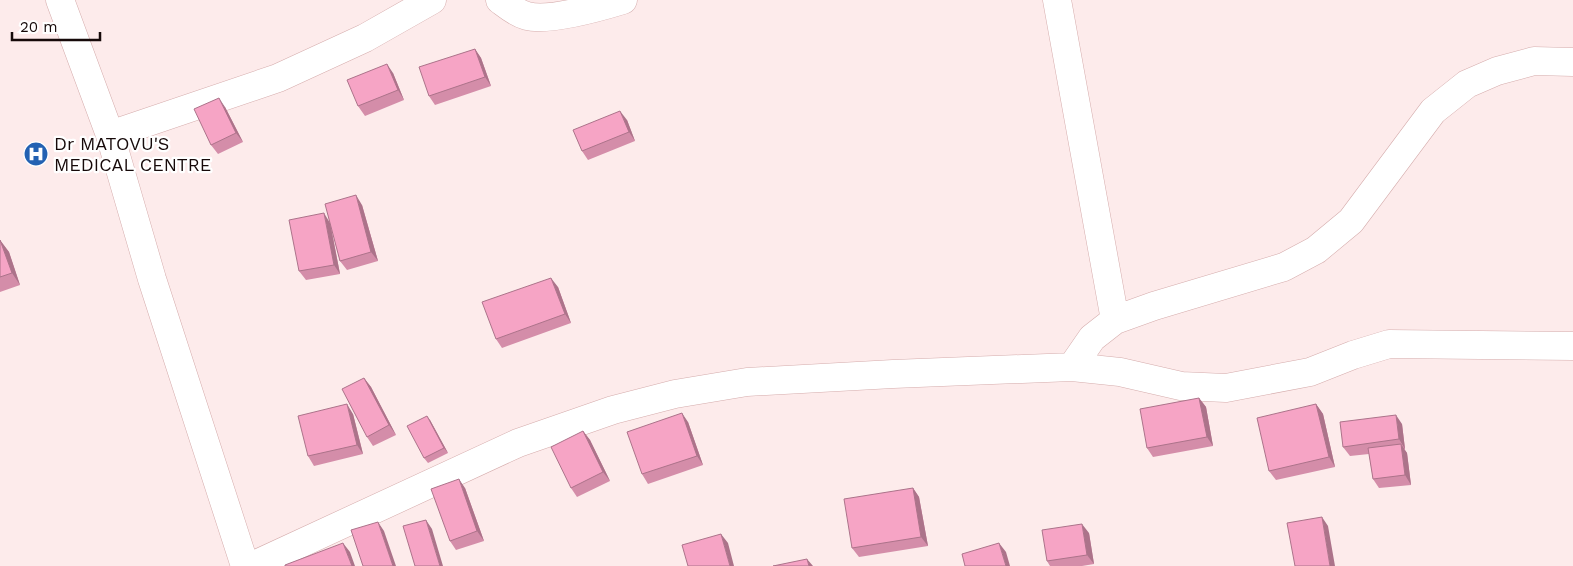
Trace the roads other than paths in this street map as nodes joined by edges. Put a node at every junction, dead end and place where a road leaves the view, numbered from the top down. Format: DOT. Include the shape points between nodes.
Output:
graph roads {
  1 [pos="60,0"];
  2 [pos="432,0"];
  3 [pos="500,0"];
  4 [pos="623,0"];
  5 [pos="1056,0"];
  6 [pos="1573,62"];
  7 [pos="110,134"];
  8 [pos="1115,320"];
  9 [pos="1573,346"];
  10 [pos="1072,367"];
  11 [pos="245,566"];
  12 [pos="252,566"];
  1 -- 7 [label="street"];
  2 -- 7 [label="street" via="365,38 278,78"];
  3 -- 4 [label="street" via="527,16 544,17"];
  5 -- 8 [label="street"];
  6 -- 8 [label="street" via="1534,61 1497,71 1467,84 1433,111 1351,221 1316,250 1284,267"];
  7 -- 11 [label="street" via="152,279"];
  8 -- 10 [label="street" via="1092,338"];
  9 -- 10 [label="street" via="1389,344 1310,372 1226,388 1181,386 1120,372"];
  10 -- 12 [label="street" via="747,382 675,394 613,410 518,443"];
}
